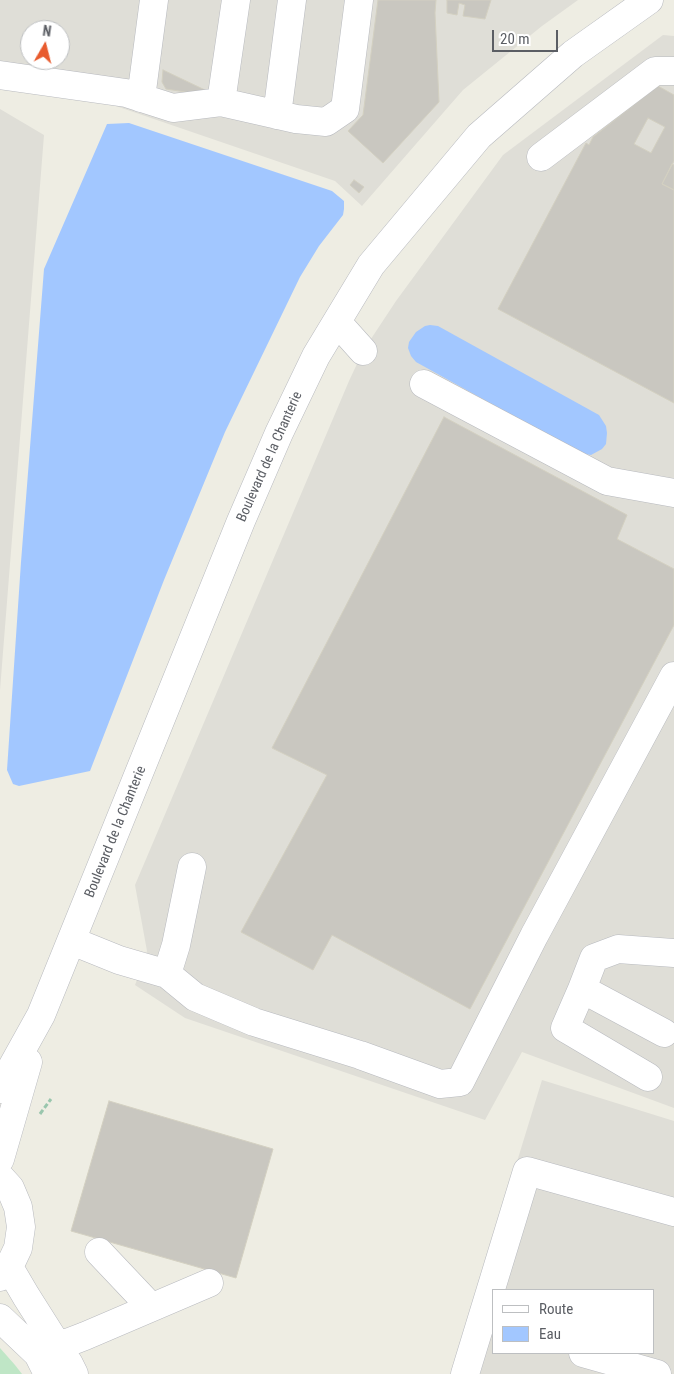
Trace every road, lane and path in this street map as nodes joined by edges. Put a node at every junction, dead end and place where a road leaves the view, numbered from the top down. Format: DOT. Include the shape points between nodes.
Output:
graph roads {
  1 [pos="154,0"];
  2 [pos="236,0"];
  3 [pos="292,0"];
  4 [pos="359,0"];
  5 [pos="649,0"];
  6 [pos="674,71"];
  7 [pos="0,75"];
  8 [pos="141,98"];
  9 [pos="222,102"];
  10 [pos="277,115"];
  11 [pos="541,157"];
  12 [pos="337,322"];
  13 [pos="363,351"];
  14 [pos="424,384"];
  15 [pos="674,493"];
  16 [pos="674,676"];
  17 [pos="192,867"];
  18 [pos="72,941"];
  19 [pos="674,953"];
  20 [pos="167,974"];
  21 [pos="582,989"];
  22 [pos="41,1015"];
  23 [pos="664,1033"];
  24 [pos="648,1077"];
  25 [pos="0,1090"];
  26 [pos="0,1159"];
  27 [pos="0,1176"];
  28 [pos="674,1212"];
  29 [pos="99,1252"];
  30 [pos="5,1272"];
  31 [pos="209,1283"];
  32 [pos="497,1289"];
  33 [pos="151,1307"];
  34 [pos="492,1307"];
  35 [pos="0,1318"];
  36 [pos="487,1326"];
  37 [pos="586,1354"];
  38 [pos="48,1358"];
  39 [pos="74,1374"];
  40 [pos="465,1374"];
  41 [pos="657,1374"];
  1 -- 8 [label="street"];
  2 -- 9 [label="street"];
  3 -- 10 [label="street"];
  4 -- 10 [label="street" via="345,109 326,122"];
  5 -- 12 [label="street, Boulevard de la Chanterie" via="573,54 479,136 371,265"];
  6 -- 11 [label="street" via="655,71"];
  7 -- 8 [label="street" via="126,93"];
  8 -- 9 [label="street" via="173,108"];
  9 -- 10 [label="street"];
  12 -- 13 [label="street"];
  12 -- 18 [label="street, Boulevard de la Chanterie" via="316,356 279,433"];
  14 -- 15 [label="street" via="608,481"];
  16 -- 20 [label="street" via="534,936 460,1082 440,1084 254,1022 195,997"];
  17 -- 20 [label="street"];
  18 -- 20 [label="street" via="119,960"];
  18 -- 22 [label="street, Boulevard de la Chanterie"];
  19 -- 21 [label="street" via="618,949 594,958"];
  21 -- 23 [label="street"];
  21 -- 24 [label="street" via="565,1028"];
  22 -- 25 [label="street, Boulevard de la Chanterie"];
  22 -- 26 [label="street, Boulevard de la Chanterie"];
  27 -- 30 [label="street" via="10,1188 18,1207 21,1227 18,1248"];
  28 -- 32 [label="street" via="527,1171"];
  29 -- 33 [label="street"];
  30 -- 38 [label="street"];
  31 -- 33 [label="street"];
  33 -- 38 [label="street" via="85,1336"];
  34 -- 36 [label="street"];
  35 -- 38 [label="street"];
  36 -- 40 [label="street"];
  37 -- 41 [label="street"];
  38 -- 39 [label="street"];
}
